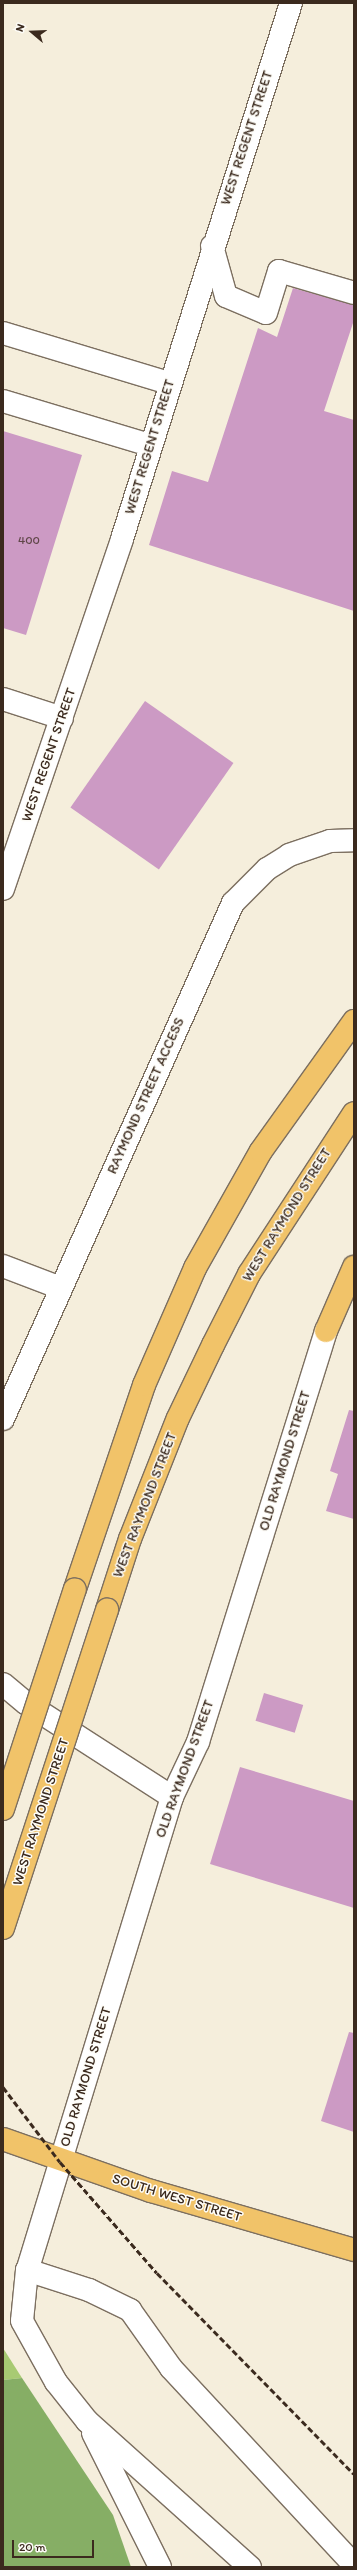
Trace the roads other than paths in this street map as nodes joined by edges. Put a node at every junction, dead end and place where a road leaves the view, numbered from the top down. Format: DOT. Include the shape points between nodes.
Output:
graph roads {
  1 [pos="292,3"];
  2 [pos="212,246"];
  3 [pos="354,293"];
  4 [pos="3,333"];
  5 [pos="170,383"];
  6 [pos="3,401"];
  7 [pos="150,445"];
  8 [pos="3,699"];
  9 [pos="62,718"];
  10 [pos="354,840"];
  11 [pos="3,889"];
  12 [pos="354,1021"];
  13 [pos="354,1113"];
  14 [pos="3,1266"];
  15 [pos="354,1267"];
  16 [pos="61,1288"];
  17 [pos="326,1331"];
  18 [pos="3,1419"];
  19 [pos="3,1684"];
  20 [pos="172,1798"];
  21 [pos="3,1808"];
  22 [pos="3,1928"];
  23 [pos="3,2139"];
  24 [pos="60,2162"];
  25 [pos="354,2250"];
  26 [pos="27,2270"];
  27 [pos="87,2421"];
  28 [pos="354,2565"];
  29 [pos="160,2567"];
  30 [pos="250,2567"];
  1 -- 2 [label="street, WEST REGENT STREET"];
  2 -- 3 [label="street" via="226,296 266,313 279,271"];
  2 -- 5 [label="street, WEST REGENT STREET"];
  4 -- 5 [label="street"];
  5 -- 7 [label="street, WEST REGENT STREET"];
  6 -- 7 [label="street"];
  7 -- 9 [label="street, WEST REGENT STREET"];
  8 -- 9 [label="street"];
  9 -- 11 [label="street, WEST REGENT STREET"];
  10 -- 16 [label="street, RAYMOND STREET ACCESS" via="330,841 289,855 267,869 233,903"];
  12 -- 21 [label="main road, bridge" via="261,1151 195,1268 144,1385"];
  13 -- 22 [label="main road, WEST RAYMOND STREET, bridge" via="253,1267 178,1418 130,1539"];
  14 -- 16 [label="street"];
  15 -- 17 [label="main road"];
  16 -- 18 [label="street, RAYMOND STREET ACCESS"];
  17 -- 20 [label="street, OLD RAYMOND STREET" via="198,1742"];
  19 -- 20 [label="street" via="26,1703"];
  20 -- 24 [label="street, OLD RAYMOND STREET"];
  23 -- 24 [label="main road, SOUTH WEST STREET"];
  24 -- 25 [label="main road, SOUTH WEST STREET"];
  24 -- 26 [label="street, OLD RAYMOND STREET"];
  26 -- 27 [label="street, OLD RAYMOND STREET" via="22,2321 56,2382"];
  26 -- 28 [label="street" via="90,2290 130,2310 171,2368"];
  27 -- 29 [label="street"];
  27 -- 30 [label="street"];
}
